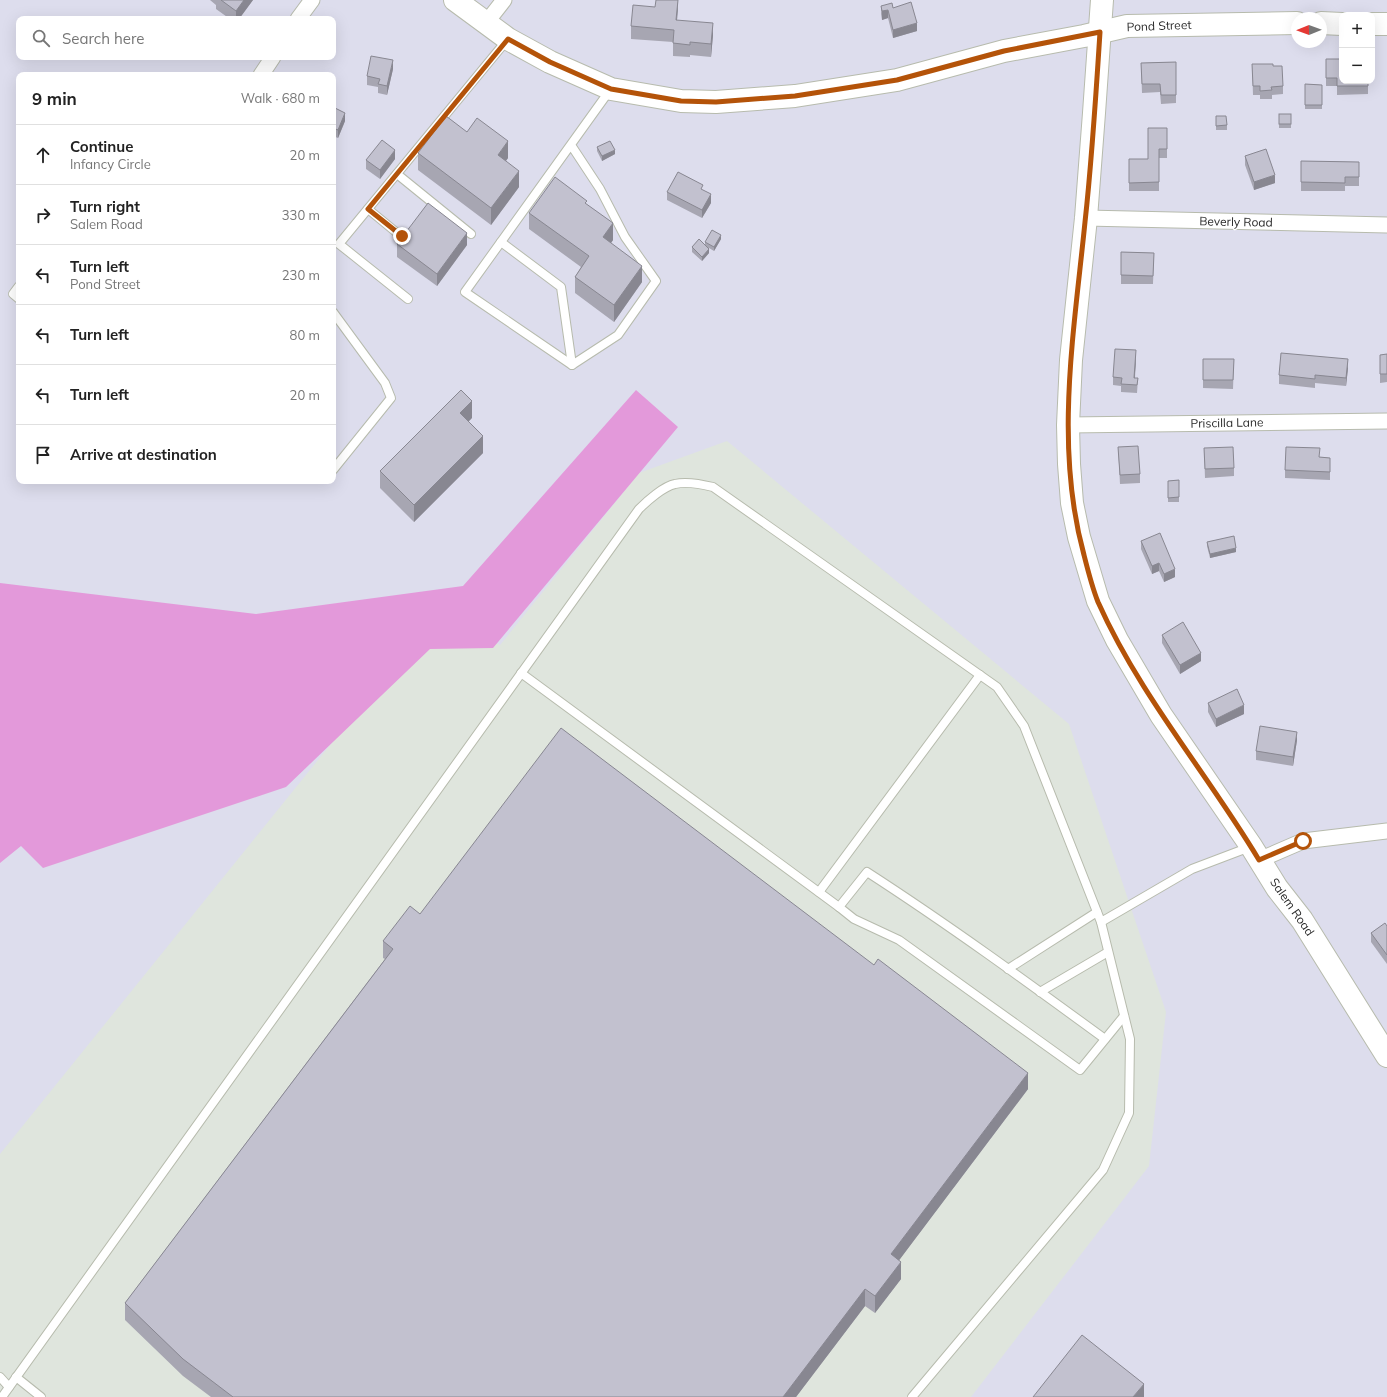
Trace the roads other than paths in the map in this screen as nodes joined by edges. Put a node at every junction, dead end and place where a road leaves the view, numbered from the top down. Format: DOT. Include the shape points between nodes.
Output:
graph roads {
  1 [pos="312,0"];
  2 [pos="455,0"];
  3 [pos="504,0"];
  4 [pos="1102,0"];
  5 [pos="300,16"];
  6 [pos="486,23"];
  7 [pos="1291,23"];
  8 [pos="1327,23"];
  9 [pos="1339,24"];
  10 [pos="1375,24"];
  11 [pos="1387,24"];
  12 [pos="1100,32"];
  13 [pos="508,39"];
  14 [pos="270,60"];
  15 [pos="263,72"];
  16 [pos="611,89"];
  17 [pos="571,145"];
  18 [pos="397,174"];
  19 [pos="368,209"];
  20 [pos="1086,218"];
  21 [pos="1387,225"];
  22 [pos="471,234"];
  23 [pos="402,236"];
  24 [pos="501,242"];
  25 [pos="408,299"];
  26 [pos="336,316"];
  27 [pos="572,364"];
  28 [pos="1387,421"];
  29 [pos="1068,425"];
  30 [pos="336,466"];
  31 [pos="520,673"];
  32 [pos="980,675"];
  33 [pos="1387,831"];
  34 [pos="1255,853"];
  35 [pos="819,892"];
  36 [pos="839,907"];
  37 [pos="1097,912"];
  38 [pos="1101,922"];
  39 [pos="1108,952"];
  40 [pos="1008,969"];
  41 [pos="1040,992"];
  42 [pos="1124,1016"];
  43 [pos="1105,1040"];
  44 [pos="1387,1056"];
  45 [pos="0,1377"];
  46 [pos="16,1377"];
  47 [pos="9,1387"];
  48 [pos="2,1397"];
  49 [pos="41,1397"];
  50 [pos="912,1397"];
  1 -- 5 [label="street"];
  2 -- 6 [label="main road, Pond Street"];
  3 -- 6 [label="street"];
  4 -- 12 [label="main road, Salem Road"];
  6 -- 13 [label="main road, Pond Street"];
  7 -- 12 [label="main road, Pond Street" via="1127,26"];
  8 -- 9 [label="main road"];
  10 -- 11 [label="main road"];
  12 -- 16 [label="main road, Pond Street" via="1004,51 897,80 795,96 716,102 681,101"];
  12 -- 20 [label="main road, Salem Road"];
  13 -- 16 [label="main road, Pond Street" via="550,62"];
  13 -- 18 [label="lane"];
  14 -- 15 [label="street"];
  16 -- 17 [label="lane"];
  17 -- 24 [label="lane"];
  17 -- 27 [label="lane" via="600,189 626,237 656,280 618,335"];
  18 -- 19 [label="lane"];
  18 -- 22 [label="lane"];
  19 -- 23 [label="lane"];
  19 -- 25 [label="lane" via="339,244"];
  20 -- 21 [label="street, Beverly Road"];
  20 -- 29 [label="main road, Salem Road" via="1071,360"];
  24 -- 27 [label="lane" via="560,287"];
  24 -- 27 [label="lane" via="465,292"];
  26 -- 30 [label="lane" via="385,382 391,398"];
  28 -- 29 [label="street, Priscilla Lane"];
  29 -- 34 [label="main road, Salem Road" via="1072,503 1088,572 1098,600 1117,640 1161,715"];
  31 -- 32 [label="lane" via="639,509 655,494 674,484 695,483 713,487"];
  31 -- 35 [label="lane"];
  31 -- 46 [label="lane"];
  32 -- 35 [label="lane"];
  32 -- 37 [label="lane" via="997,687 1024,726"];
  33 -- 34 [label="street" via="1303,841"];
  34 -- 38 [label="lane" via="1192,869"];
  34 -- 44 [label="main road, Salem Road" via="1277,888 1302,920"];
  35 -- 36 [label="lane"];
  36 -- 40 [label="lane" via="867,872"];
  36 -- 43 [label="lane" via="854,919 899,940 1080,1070"];
  37 -- 38 [label="lane"];
  37 -- 40 [label="lane"];
  38 -- 39 [label="lane"];
  39 -- 41 [label="lane"];
  39 -- 42 [label="lane"];
  40 -- 41 [label="lane"];
  41 -- 43 [label="lane"];
  42 -- 43 [label="lane"];
  42 -- 50 [label="lane" via="1130,1039 1129,1114 1103,1170"];
  45 -- 47 [label="lane"];
  46 -- 47 [label="lane"];
  46 -- 49 [label="lane"];
  47 -- 48 [label="lane"];
}
